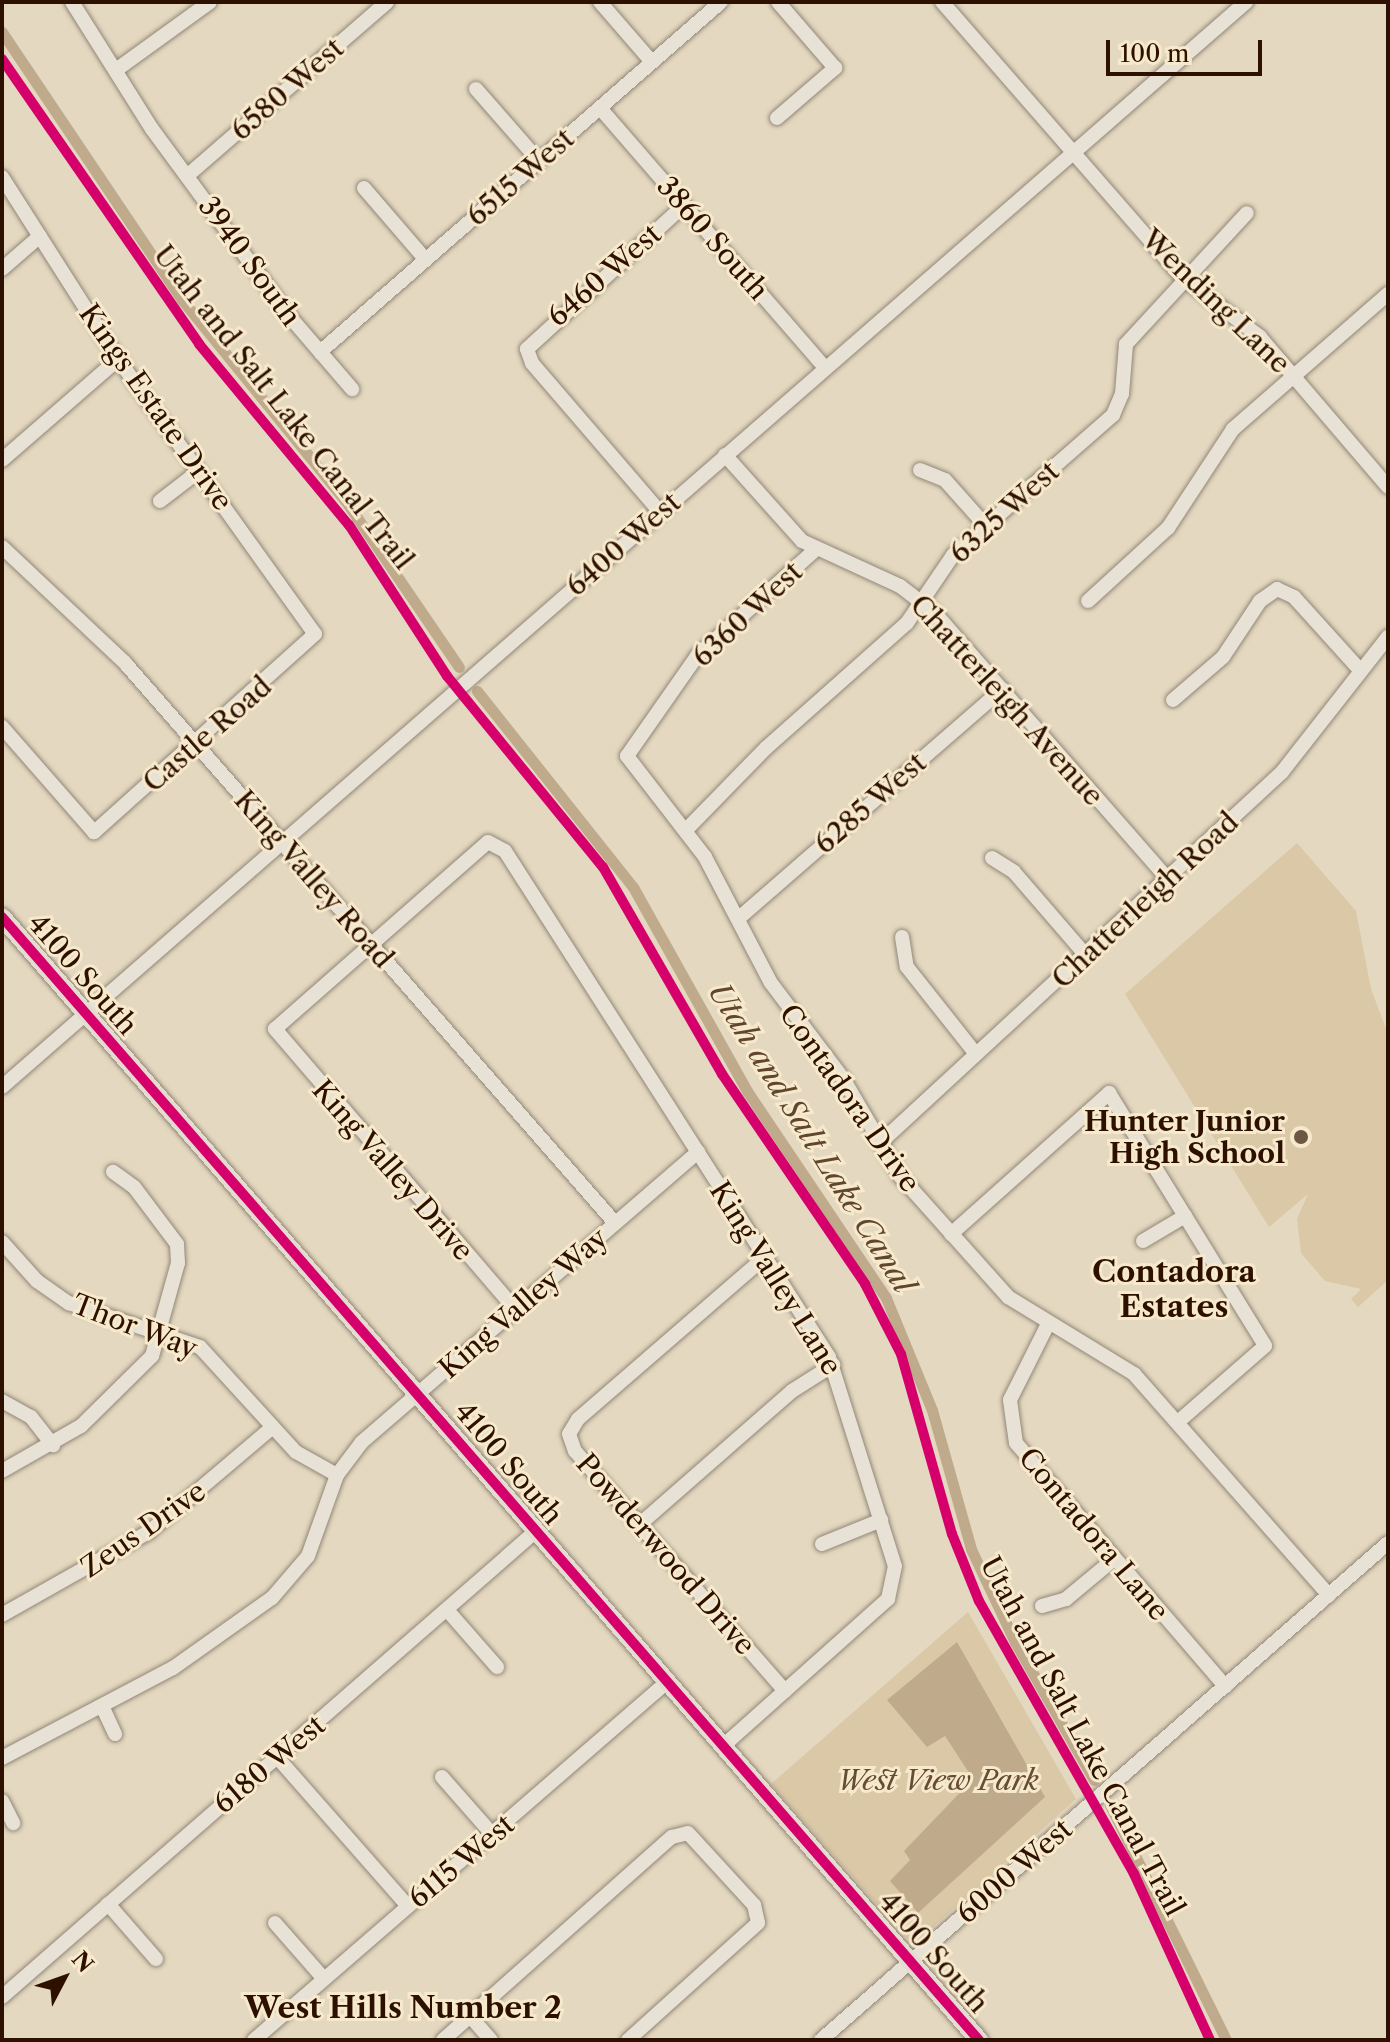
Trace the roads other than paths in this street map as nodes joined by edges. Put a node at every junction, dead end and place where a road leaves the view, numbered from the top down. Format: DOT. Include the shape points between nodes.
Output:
graph roads {
  1 [pos="72,2"];
  2 [pos="210,2"];
  3 [pos="387,2"];
  4 [pos="600,2"];
  5 [pos="721,2"];
  6 [pos="778,2"];
  7 [pos="942,2"];
  8 [pos="1246,2"];
  9 [pos="652,62"];
  10 [pos="116,70"];
  11 [pos="476,89"];
  12 [pos="600,108"];
  13 [pos="777,118"];
  14 [pos="1072,153"];
  15 [pos="539,161"];
  16 [pos="187,176"];
  17 [pos="2,177"];
  18 [pos="364,188"];
  19 [pos="684,205"];
  20 [pos="1247,213"];
  21 [pos="40,236"];
  22 [pos="426,260"];
  23 [pos="2,269"];
  24 [pos="1184,279"];
  25 [pos="1388,294"];
  26 [pos="320,352"];
  27 [pos="118,359"];
  28 [pos="825,368"];
  29 [pos="1294,376"];
  30 [pos="352,389"];
  31 [pos="725,455"];
  32 [pos="2,460"];
  33 [pos="920,470"];
  34 [pos="199,471"];
  35 [pos="1388,487"];
  36 [pos="160,501"];
  37 [pos="660,512"];
  38 [pos="986,526"];
  39 [pos="2,547"];
  40 [pos="815,550"];
  41 [pos="922,601"];
  42 [pos="1088,601"];
  43 [pos="315,634"];
  44 [pos="1388,637"];
  45 [pos="1360,670"];
  46 [pos="1002,689"];
  47 [pos="1173,700"];
  48 [pos="2,727"];
  49 [pos="196,744"];
  50 [pos="627,756"];
  51 [pos="686,830"];
  52 [pos="282,842"];
  53 [pos="992,858"];
  54 [pos="1166,877"];
  55 [pos="2,917"];
  56 [pos="739,918"];
  57 [pos="902,937"];
  58 [pos="369,942"];
  59 [pos="1083,952"];
  60 [pos="85,1013"];
  61 [pos="976,1054"];
  62 [pos="2,1087"];
  63 [pos="880,1143"];
  64 [pos="698,1152"];
  65 [pos="113,1172"];
  66 [pos="1185,1216"];
  67 [pos="615,1223"];
  68 [pos="951,1234"];
  69 [pos="1143,1241"];
  70 [pos="2,1242"];
  71 [pos="765,1257"];
  72 [pos="515,1309"];
  73 [pos="1048,1324"];
  74 [pos="159,1332"];
  75 [pos="833,1365"];
  76 [pos="418,1393"];
  77 [pos="2,1401"];
  78 [pos="1178,1422"];
  79 [pos="273,1427"];
  80 [pos="53,1445"];
  81 [pos="2,1471"];
  82 [pos="337,1475"];
  83 [pos="881,1520"];
  84 [pos="639,1525"];
  85 [pos="536,1531"];
  86 [pos="1388,1543"];
  87 [pos="822,1544"];
  88 [pos="1114,1559"];
  89 [pos="1329,1595"];
  90 [pos="1042,1606"];
  91 [pos="447,1610"];
  92 [pos="2,1615"];
  93 [pos="497,1667"];
  94 [pos="667,1682"];
  95 [pos="1225,1686"];
  96 [pos="785,1691"];
  97 [pos="102,1706"];
  98 [pos="115,1734"];
  99 [pos="723,1746"];
  100 [pos="276,1756"];
  101 [pos="2,1758"];
  102 [pos="442,1777"];
  103 [pos="2,1801"];
  104 [pos="13,1823"];
  105 [pos="493,1835"];
  106 [pos="108,1904"];
  107 [pos="408,1906"];
  108 [pos="275,1923"];
  109 [pos="156,1959"];
  110 [pos="912,1962"];
  111 [pos="324,1979"];
  112 [pos="2,1997"];
  113 [pos="470,2016"];
  114 [pos="254,2040"];
  115 [pos="443,2040"];
  116 [pos="491,2040"];
  117 [pos="628,2040"];
  118 [pos="821,2040"];
  119 [pos="979,2040"];
  1 -- 10 [label="street, 3940 South"];
  2 -- 10 [label="street"];
  3 -- 16 [label="street, 6580 West"];
  4 -- 9 [label="street"];
  5 -- 9 [label="street, 6515 West"];
  6 -- 13 [label="street" via="835,68"];
  7 -- 14 [label="street, Wending Lane"];
  8 -- 14 [label="street, 6400 West"];
  9 -- 12 [label="street, 6515 West"];
  10 -- 16 [label="street, 3940 South"];
  11 -- 15 [label="street"];
  12 -- 15 [label="street, 6515 West"];
  12 -- 19 [label="street, 3860 South"];
  14 -- 24 [label="street, Wending Lane"];
  14 -- 28 [label="street, 6400 West"];
  15 -- 22 [label="street, 6515 West"];
  16 -- 26 [label="street, 3940 South"];
  17 -- 21 [label="street, Kings Estate Drive"];
  18 -- 22 [label="street"];
  19 -- 28 [label="street, 3860 South"];
  19 -- 37 [label="street, 6460 West" via="527,349 532,363"];
  20 -- 24 [label="street, 6325 West"];
  21 -- 23 [label="street"];
  21 -- 27 [label="street, Kings Estate Drive"];
  22 -- 26 [label="street, 6515 West"];
  24 -- 29 [label="street, Wending Lane" via="1251,329"];
  24 -- 38 [label="street, 6325 West" via="1126,344 1122,394 1113,415"];
  25 -- 29 [label="street"];
  26 -- 30 [label="street, 3940 South"];
  27 -- 32 [label="street"];
  27 -- 34 [label="street, Kings Estate Drive"];
  28 -- 31 [label="street, 6400 West"];
  29 -- 35 [label="street, Wending Lane"];
  29 -- 42 [label="street" via="1218,445 1168,528"];
  31 -- 37 [label="street, 6400 West"];
  31 -- 40 [label="street, Chatterleigh Avenue"];
  33 -- 38 [label="street" via="945,480"];
  34 -- 36 [label="street"];
  34 -- 43 [label="street, Kings Estate Drive"];
  37 -- 52 [label="street, 6400 West"];
  38 -- 41 [label="street, 6325 West" via="949,559"];
  39 -- 49 [label="street, King Valley Road" via="113,649"];
  40 -- 41 [label="street, Chatterleigh Avenue"];
  40 -- 50 [label="street, 6360 West" via="697,656"];
  41 -- 46 [label="street, Chatterleigh Avenue"];
  41 -- 51 [label="street, 6325 West" via="903,627 766,748"];
  43 -- 49 [label="street, Castle Road"];
  44 -- 45 [label="street, Chatterleigh Road"];
  45 -- 47 [label="street" via="1291,593 1277,589 1260,601 1223,657"];
  45 -- 54 [label="street, Chatterleigh Road" via="1292,762"];
  46 -- 54 [label="street, Chatterleigh Avenue"];
  46 -- 56 [label="street, 6285 West"];
  48 -- 49 [label="street, Castle Road" via="94,832"];
  49 -- 52 [label="street, King Valley Road"];
  50 -- 51 [label="street, Contadora Drive"];
  51 -- 56 [label="street, Contadora Drive"];
  52 -- 58 [label="street, King Valley Road"];
  52 -- 60 [label="street, 6400 West"];
  53 -- 59 [label="street" via="1014,872"];
  54 -- 59 [label="street, Chatterleigh Road"];
  55 -- 60 [label="main road, 4100 South"];
  56 -- 63 [label="street, Contadora Drive" via="771,983 839,1072"];
  57 -- 61 [label="street" via="907,967"];
  58 -- 64 [label="street, King Valley Lane" via="491,842 505,851"];
  58 -- 67 [label="street, King Valley Road"];
  58 -- 72 [label="street, King Valley Drive" via="275,1029"];
  59 -- 61 [label="street, Chatterleigh Road"];
  60 -- 62 [label="street, 6400 West"];
  60 -- 76 [label="main road, 4100 South"];
  61 -- 63 [label="street, Chatterleigh Road"];
  63 -- 68 [label="street, Contadora Drive" via="900,1176"];
  64 -- 67 [label="street, King Valley Way"];
  64 -- 71 [label="street, King Valley Lane"];
  65 -- 74 [label="street" via="134,1187 177,1244"];
  66 -- 68 [label="street" via="1109,1093"];
  66 -- 69 [label="street"];
  66 -- 78 [label="street" via="1265,1346"];
  67 -- 72 [label="street, King Valley Way"];
  68 -- 73 [label="street, Contadora Drive" via="1008,1297"];
  70 -- 74 [label="street, Thor Way" via="37,1281 69,1303"];
  71 -- 75 [label="street, King Valley Lane"];
  71 -- 84 [label="street, Powderwood Drive" via="571,1428 575,1451"];
  72 -- 76 [label="street, King Valley Way"];
  73 -- 78 [label="street, Contadora Drive" via="1124,1366"];
  73 -- 88 [label="street, Contadora Lane" via="1016,1381 1013,1433 1029,1462"];
  74 -- 79 [label="street, Thor Way" via="207,1353"];
  74 -- 80 [label="street" via="145,1368"];
  75 -- 83 [label="street, King Valley Lane"];
  75 -- 84 [label="street" via="792,1391"];
  76 -- 82 [label="street, King Valley Way" via="362,1442"];
  76 -- 85 [label="main road, 4100 South"];
  77 -- 80 [label="street" via="31,1417"];
  78 -- 89 [label="street, Contadora Drive"];
  79 -- 82 [label="street, Thor Way" via="302,1457"];
  79 -- 92 [label="street, Zeus Drive" via="141,1538"];
  80 -- 81 [label="street"];
  82 -- 97 [label="street, King Valley Way" via="312,1549 287,1584 209,1645"];
  83 -- 87 [label="street"];
  83 -- 96 [label="street, King Valley Lane" via="896,1572 891,1595"];
  84 -- 96 [label="street, Powderwood Drive"];
  85 -- 91 [label="street, 6180 West"];
  85 -- 94 [label="main road, 4100 South"];
  86 -- 89 [label="street, 6000 West"];
  88 -- 90 [label="street" via="1066,1599"];
  88 -- 95 [label="street, Contadora Lane"];
  89 -- 95 [label="street, 6000 West"];
  91 -- 93 [label="street"];
  91 -- 100 [label="street, 6180 West"];
  94 -- 99 [label="main road, 4100 South"];
  94 -- 105 [label="street, 6115 West"];
  95 -- 110 [label="street, 6000 West"];
  96 -- 99 [label="street, King Valley Lane"];
  97 -- 98 [label="street"];
  97 -- 101 [label="street, King Valley Way"];
  99 -- 110 [label="main road, 4100 South"];
  100 -- 106 [label="street, 6180 West"];
  100 -- 107 [label="street"];
  102 -- 105 [label="street"];
  103 -- 104 [label="street"];
  105 -- 107 [label="street, 6115 West"];
  106 -- 109 [label="street"];
  106 -- 112 [label="street, 6180 West"];
  107 -- 111 [label="street, 6115 West"];
  108 -- 111 [label="street"];
  110 -- 118 [label="street, 6000 West"];
  110 -- 119 [label="main road, 4100 South"];
  111 -- 114 [label="street, 6115 West"];
  113 -- 115 [label="street"];
  113 -- 116 [label="street"];
  113 -- 117 [label="street" via="684,1833 745,1894 759,1920"];
}
